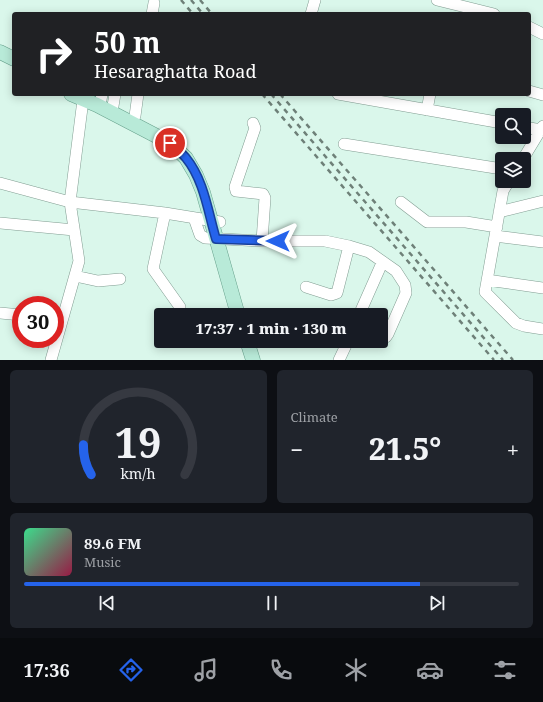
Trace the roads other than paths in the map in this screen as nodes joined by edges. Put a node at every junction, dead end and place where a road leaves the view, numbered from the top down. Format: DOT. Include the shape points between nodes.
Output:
graph roads {
  1 [pos="316,0"];
  2 [pos="441,0"];
  3 [pos="154,3"];
  4 [pos="152,12"];
  5 [pos="312,12"];
  6 [pos="486,12"];
  7 [pos="531,28"];
  8 [pos="543,34"];
  9 [pos="0,52"];
  10 [pos="12,58"];
  11 [pos="0,62"];
  12 [pos="12,68"];
  13 [pos="531,92"];
  14 [pos="543,95"];
  15 [pos="138,96"];
  16 [pos="349,96"];
  17 [pos="430,96"];
  18 [pos="95,98"];
  19 [pos="427,110"];
  20 [pos="135,116"];
  21 [pos="495,122"];
  22 [pos="253,124"];
  23 [pos="531,127"];
  24 [pos="542,128"];
  25 [pos="344,144"];
  26 [pos="527,152"];
  27 [pos="495,168"];
  28 [pos="0,183"];
  29 [pos="505,188"];
  30 [pos="543,201"];
  31 [pos="70,202"];
  32 [pos="401,202"];
  33 [pos="499,212"];
  34 [pos="165,213"];
  35 [pos="194,218"];
  36 [pos="216,222"];
  37 [pos="0,224"];
  38 [pos="74,230"];
  39 [pos="496,232"];
  40 [pos="220,239"];
  41 [pos="262,242"];
  42 [pos="543,242"];
  43 [pos="349,246"];
  44 [pos="382,263"];
  45 [pos="75,276"];
  46 [pos="120,279"];
  47 [pos="487,280"];
  48 [pos="306,287"];
  49 [pos="543,288"];
  50 [pos="64,305"];
  51 [pos="180,307"];
  52 [pos="236,308"];
  53 [pos="245,308"];
  54 [pos="362,308"];
  55 [pos="0,313"];
  56 [pos="12,314"];
  57 [pos="543,329"];
  58 [pos="388,334"];
  59 [pos="53,348"];
  60 [pos="249,348"];
  61 [pos="258,348"];
  62 [pos="345,348"];
  63 [pos="51,360"];
  64 [pos="253,360"];
  65 [pos="261,360"];
  66 [pos="339,360"];
  1 -- 5 [label="street"];
  2 -- 6 [label="street"];
  3 -- 4 [label="street"];
  7 -- 8 [label="street"];
  9 -- 10 [label="main road"];
  11 -- 12 [label="main road"];
  13 -- 14 [label="street"];
  15 -- 20 [label="street"];
  16 -- 19 [label="street"];
  17 -- 19 [label="street"];
  18 -- 20 [label="main road"];
  18 -- 31 [label="street"];
  18 -- 36 [label="main road" via="170,143 186,158 196,174"];
  19 -- 21 [label="street"];
  20 -- 36 [label="main road" via="181,140 197,160 206,175"];
  22 -- 41 [label="street" via="255,128 235,187 236,191 258,192 265,198"];
  23 -- 24 [label="street"];
  24 -- 26 [label="street"];
  25 -- 27 [label="street"];
  28 -- 31 [label="street"];
  29 -- 33 [label="street"];
  30 -- 33 [label="street"];
  31 -- 34 [label="street"];
  31 -- 38 [label="street"];
  32 -- 39 [label="street" via="427,222 466,222"];
  33 -- 39 [label="street"];
  34 -- 35 [label="street"];
  34 -- 51 [label="street" via="153,269"];
  35 -- 36 [label="street"];
  35 -- 40 [label="street" via="200,235"];
  36 -- 40 [label="main road"];
  37 -- 38 [label="street"];
  38 -- 45 [label="street" via="79,261"];
  39 -- 42 [label="street"];
  39 -- 47 [label="street"];
  40 -- 41 [label="street"];
  40 -- 52 [label="main road"];
  40 -- 53 [label="main road"];
  41 -- 43 [label="street" via="325,241"];
  43 -- 44 [label="street" via="369,252"];
  43 -- 48 [label="street" via="337,293 331,295"];
  44 -- 54 [label="street"];
  44 -- 58 [label="street" via="396,271 406,289"];
  45 -- 46 [label="street" via="98,281"];
  45 -- 50 [label="street"];
  47 -- 49 [label="street"];
  47 -- 57 [label="street" via="485,292 516,323"];
  55 -- 56 [label="street"];
  59 -- 63 [label="street"];
  60 -- 64 [label="main road"];
  61 -- 65 [label="main road"];
  62 -- 66 [label="street"];
}
